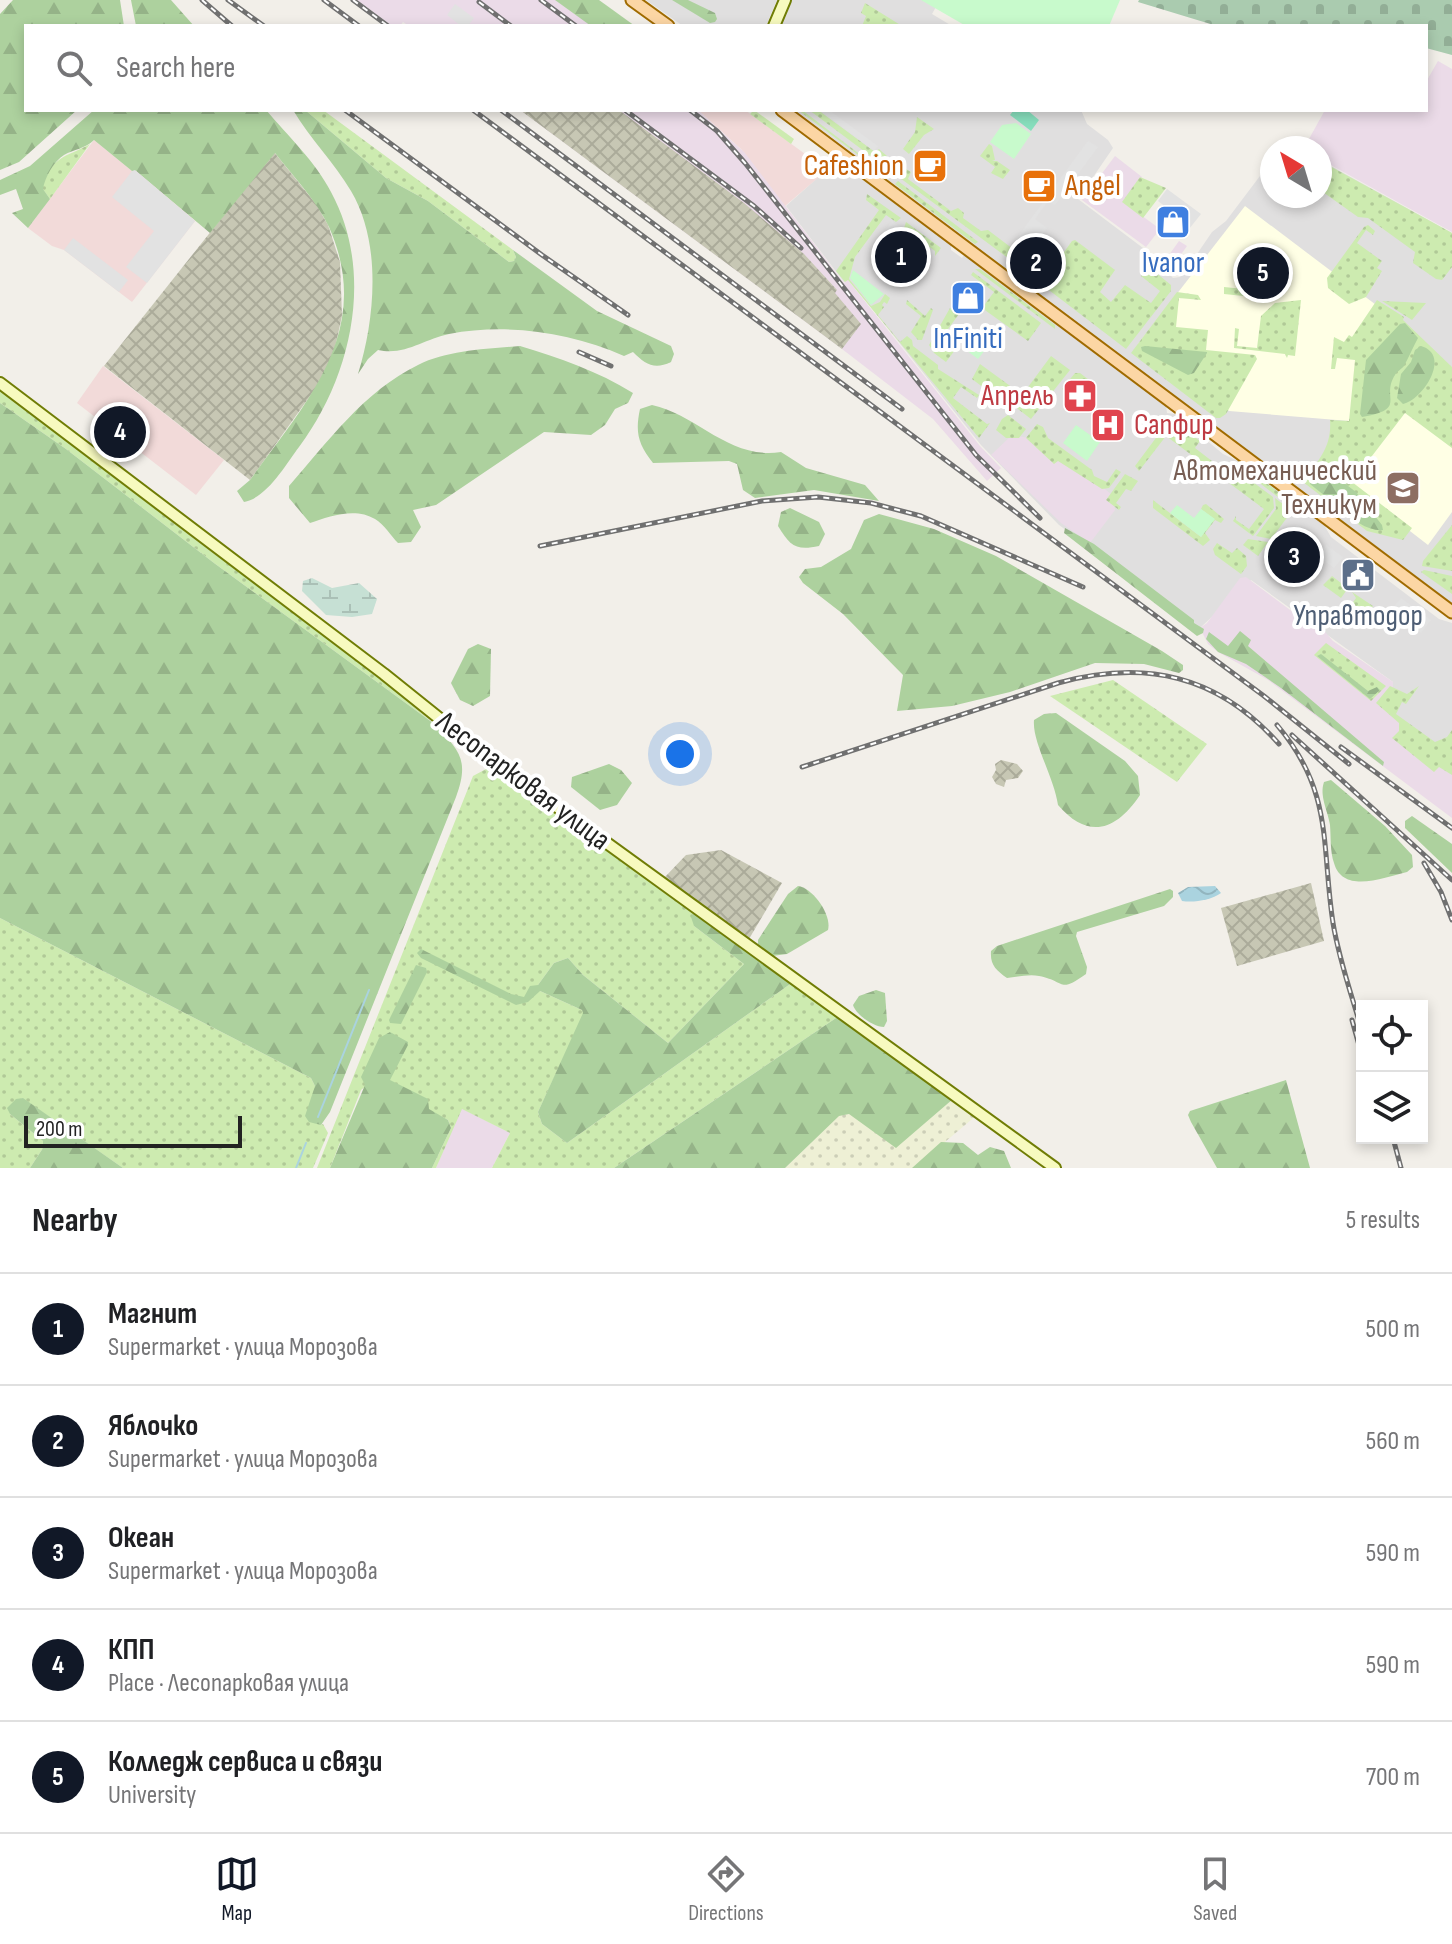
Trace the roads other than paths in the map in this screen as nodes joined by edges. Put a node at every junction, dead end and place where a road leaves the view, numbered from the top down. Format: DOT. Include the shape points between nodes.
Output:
graph roads {
  1 [pos="632,0"];
  2 [pos="785,0"];
  3 [pos="665,24"];
  4 [pos="775,24"];
  5 [pos="785,112"];
  6 [pos="0,383"];
  7 [pos="1452,612"];
  8 [pos="1055,1168"];
  1 -- 3 [label="main road"];
  2 -- 4 [label="street"];
  5 -- 7 [label="main road"];
  6 -- 8 [label="street, Лесопарковая улица" via="480,751"];
}
